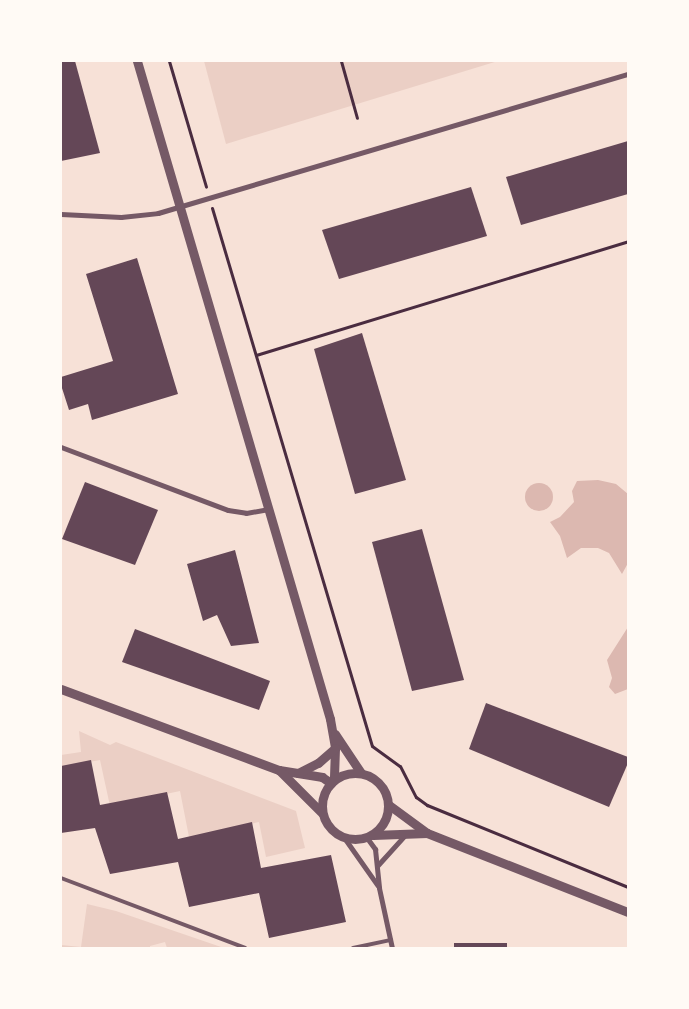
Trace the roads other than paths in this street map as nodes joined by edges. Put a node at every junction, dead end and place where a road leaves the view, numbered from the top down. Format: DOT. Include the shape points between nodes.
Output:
graph roads {
  1 [pos="137,61"];
  2 [pos="628,74"];
  3 [pos="180,206"];
  4 [pos="61,214"];
  5 [pos="61,447"];
  6 [pos="269,508"];
  7 [pos="61,689"];
  8 [pos="333,731"];
  9 [pos="335,748"];
  10 [pos="279,770"];
  11 [pos="298,773"];
  12 [pos="361,773"];
  13 [pos="332,781"];
  14 [pos="389,804"];
  15 [pos="322,813"];
  16 [pos="409,832"];
  17 [pos="427,832"];
  18 [pos="370,836"];
  19 [pos="345,838"];
  20 [pos="377,866"];
  21 [pos="61,878"];
  22 [pos="380,888"];
  23 [pos="628,912"];
  24 [pos="391,940"];
  25 [pos="245,948"];
  26 [pos="353,948"];
  27 [pos="392,948"];
  1 -- 3 [label="street"];
  2 -- 3 [label="street"];
  3 -- 4 [label="street" via="137,216"];
  3 -- 6 [label="street"];
  5 -- 6 [label="street" via="228,510 246,513"];
  6 -- 8 [label="street"];
  7 -- 10 [label="street"];
  8 -- 9 [label="street"];
  8 -- 12 [label="street"];
  9 -- 11 [label="street" via="318,763"];
  9 -- 13 [label="street"];
  10 -- 11 [label="street"];
  10 -- 15 [label="street"];
  11 -- 13 [label="street"];
  12 -- 13 [label="street" via="352,772"];
  12 -- 14 [label="street" via="380,784"];
  13 -- 15 [label="street" via="322,802"];
  14 -- 17 [label="street"];
  14 -- 18 [label="street" via="385,822"];
  15 -- 19 [label="street" via="330,829"];
  16 -- 17 [label="street"];
  16 -- 18 [label="street"];
  16 -- 20 [label="street"];
  17 -- 23 [label="street"];
  18 -- 19 [label="street" via="356,840"];
  18 -- 20 [label="street"];
  19 -- 22 [label="street"];
  20 -- 22 [label="street"];
  21 -- 25 [label="lane"];
  22 -- 24 [label="street"];
  24 -- 26 [label="lane"];
  24 -- 27 [label="street"];
}
